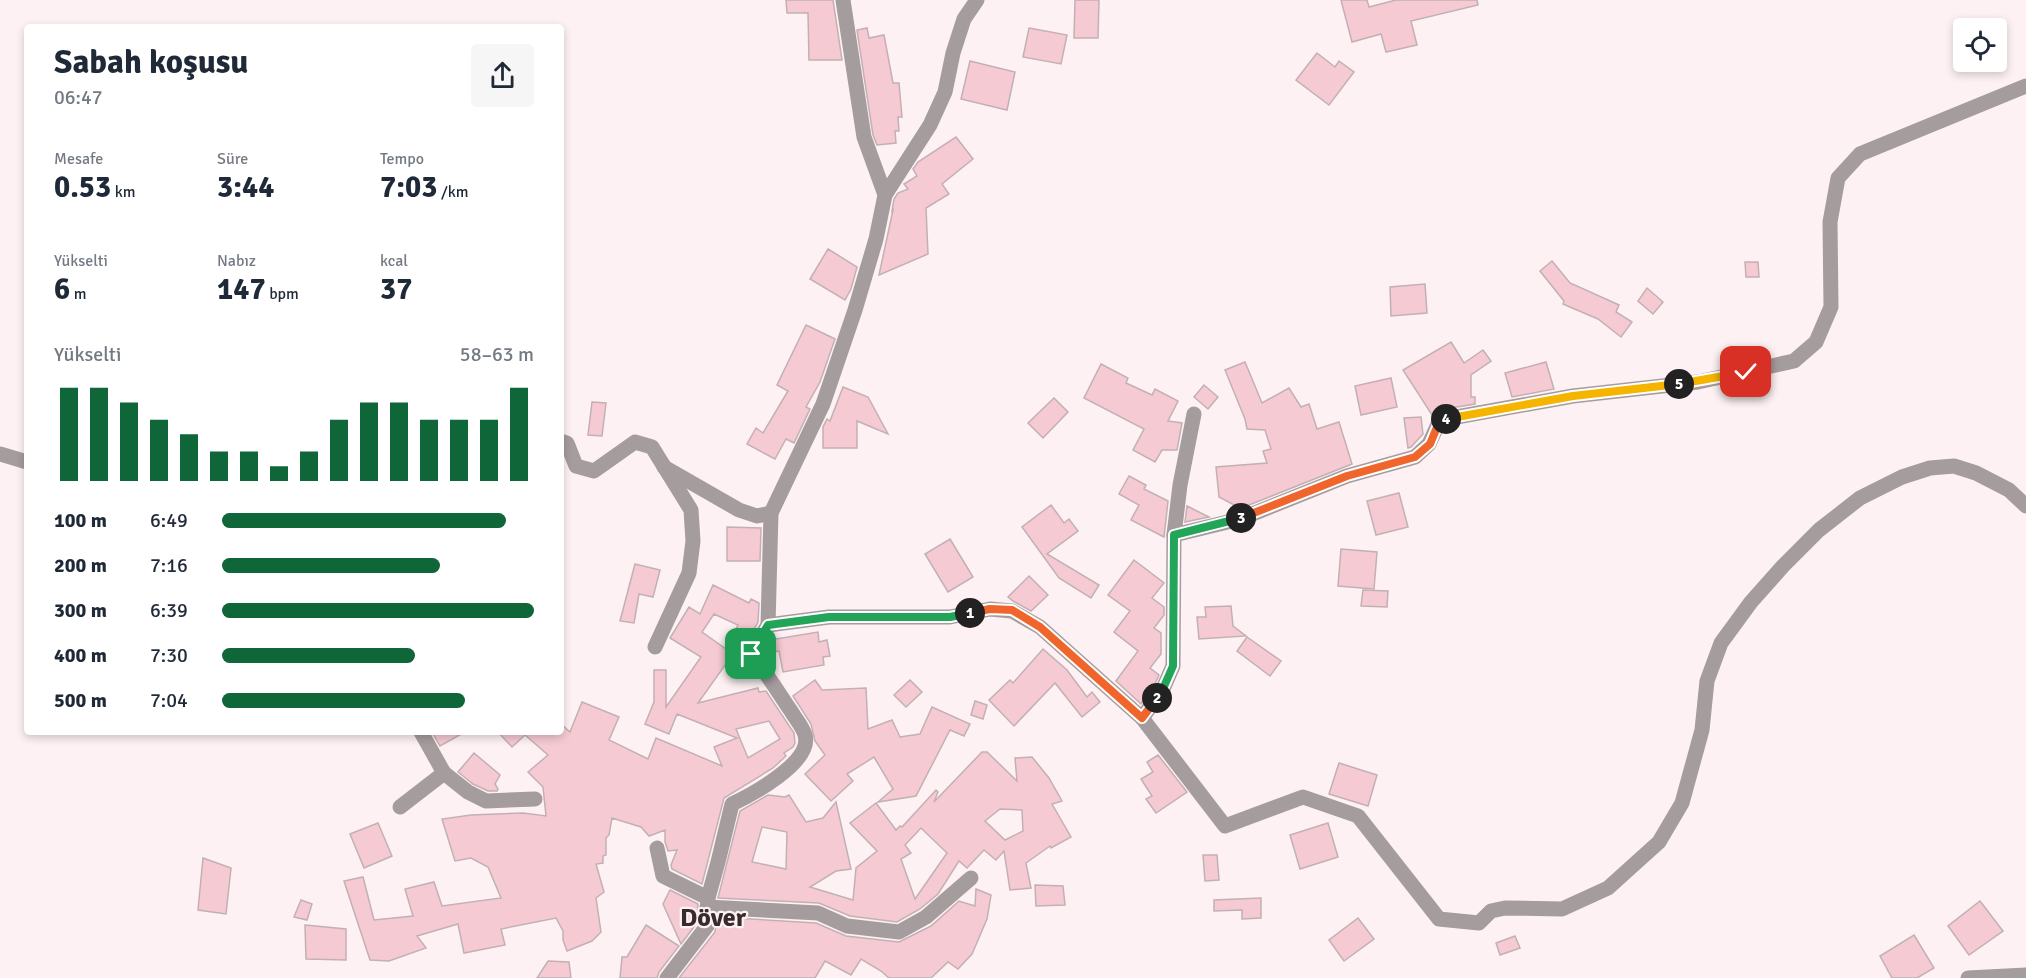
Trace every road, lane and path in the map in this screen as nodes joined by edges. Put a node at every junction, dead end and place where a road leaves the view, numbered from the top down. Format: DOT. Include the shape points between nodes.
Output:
graph roads {
  1 [pos="843,0"];
  2 [pos="977,0"];
  3 [pos="2026,86"];
  4 [pos="885,195"];
  5 [pos="1194,414"];
  6 [pos="564,442"];
  7 [pos="0,454"];
  8 [pos="24,461"];
  9 [pos="664,467"];
  10 [pos="2026,506"];
  11 [pos="771,513"];
  12 [pos="1174,535"];
  13 [pos="768,625"];
  14 [pos="655,647"];
  15 [pos="1142,718"];
  16 [pos="423,735"];
  17 [pos="444,774"];
  18 [pos="535,799"];
  19 [pos="400,807"];
  20 [pos="657,848"];
  21 [pos="971,878"];
  22 [pos="708,903"];
  23 [pos="2026,975"];
  24 [pos="667,978"];
  25 [pos="1968,978"];
  1 -- 4 [label="street" via="864,137"];
  2 -- 4 [label="street" via="964,19 945,92 930,125"];
  3 -- 12 [label="street" via="1860,154 1838,177 1830,222 1831,307 1816,342 1794,361 1698,382 1573,396 1440,420 1430,444 1415,457 1347,476 1240,519"];
  4 -- 11 [label="street" via="855,310 822,404"];
  5 -- 12 [label="street"];
  6 -- 9 [label="street" via="576,466 594,471 635,442 652,447"];
  7 -- 8 [label="street"];
  9 -- 11 [label="street" via="739,510 757,516"];
  9 -- 14 [label="street" via="691,510 693,541 689,573"];
  10 -- 15 [label="street" via="2009,490 1976,472 1954,466 1930,468 1860,498 1819,530 1751,602 1721,643 1707,681 1702,730 1682,803 1659,842 1608,888 1562,909 1505,908 1491,911 1479,923 1438,919 1358,816 1303,796 1226,826"];
  11 -- 13 [label="street"];
  12 -- 15 [label="street" via="1173,666 1162,691"];
  13 -- 15 [label="street" via="829,617 950,617 990,609 1012,610 1040,627"];
  13 -- 22 [label="street" via="751,654 806,736 804,750 788,769 732,804"];
  16 -- 17 [label="street"];
  17 -- 18 [label="street" via="486,801"];
  17 -- 19 [label="street"];
  20 -- 22 [label="street" via="663,876"];
  21 -- 22 [label="street" via="926,917 899,932 847,926 818,913"];
  22 -- 24 [label="street" via="707,926"];
  23 -- 25 [label="street"];
}
